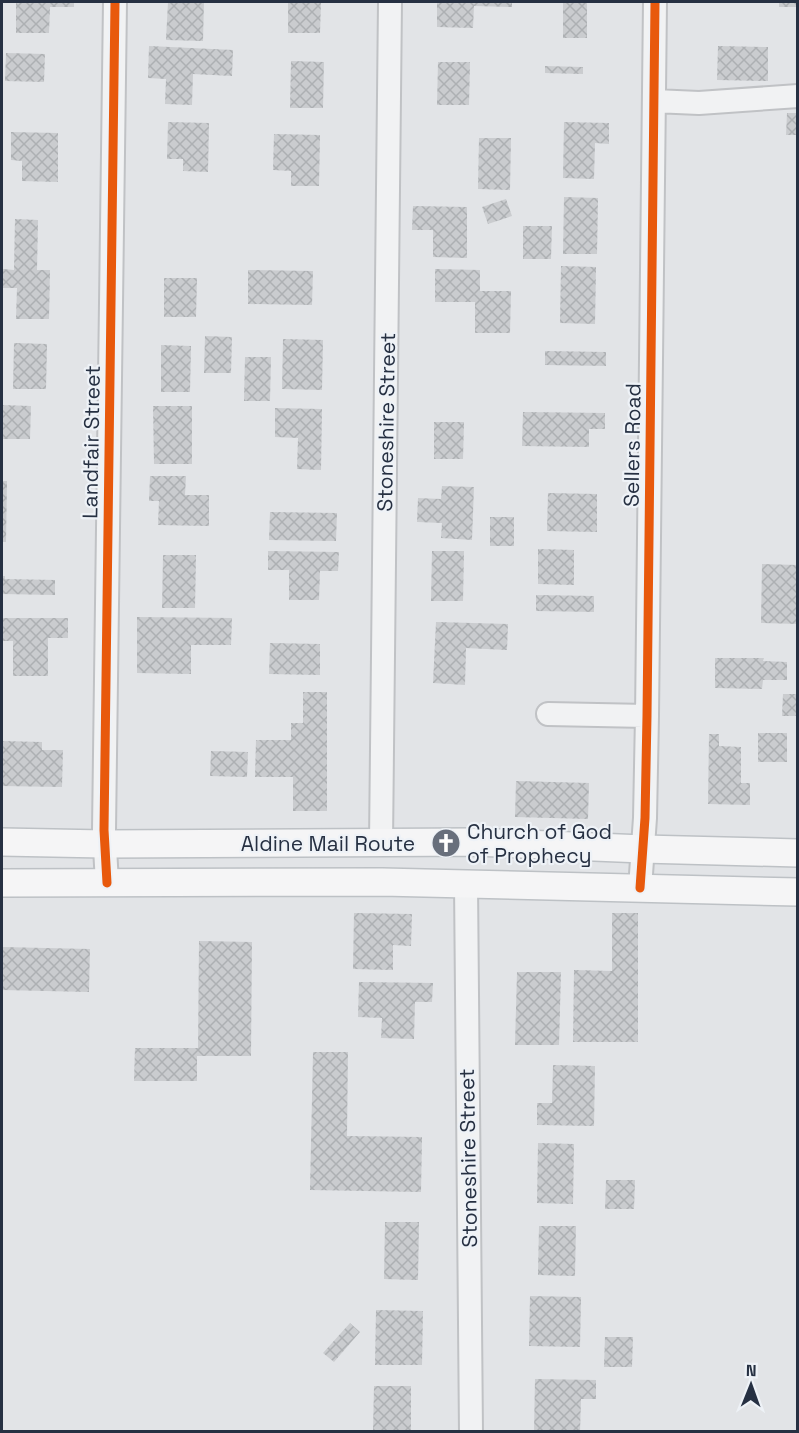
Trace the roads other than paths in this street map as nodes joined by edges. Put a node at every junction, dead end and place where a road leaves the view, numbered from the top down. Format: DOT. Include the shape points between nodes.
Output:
graph roads {
  1 [pos="115,2"];
  2 [pos="390,2"];
  3 [pos="655,2"];
  4 [pos="798,96"];
  5 [pos="654,101"];
  6 [pos="548,714"];
  7 [pos="647,716"];
  8 [pos="2,842"];
  9 [pos="381,843"];
  10 [pos="104,844"];
  11 [pos="643,849"];
  12 [pos="798,853"];
  13 [pos="2,883"];
  14 [pos="107,883"];
  15 [pos="466,884"];
  16 [pos="640,888"];
  17 [pos="798,892"];
  18 [pos="471,1431"];
  1 -- 10 [label="street, Landfair Street"];
  2 -- 9 [label="street, Stoneshire Street"];
  3 -- 5 [label="street, Sellers Road"];
  4 -- 5 [label="street" via="699,103"];
  5 -- 7 [label="street, Sellers Road"];
  6 -- 7 [label="street"];
  7 -- 11 [label="street, Sellers Road"];
  8 -- 10 [label="main road, Aldine Mail Route"];
  9 -- 10 [label="main road, Aldine Mail Route"];
  9 -- 11 [label="main road, Aldine Mail Route" via="475,842"];
  10 -- 14 [label="street, Landfair Street"];
  11 -- 12 [label="main road, Aldine Mail Route"];
  11 -- 16 [label="street, Sellers Road"];
  13 -- 14 [label="main road, Aldine Mail Route"];
  14 -- 15 [label="main road, Aldine Mail Route"];
  15 -- 16 [label="main road, Aldine Mail Route"];
  15 -- 18 [label="street, Stoneshire Street"];
  16 -- 17 [label="main road, Aldine Mail Route"];
}
